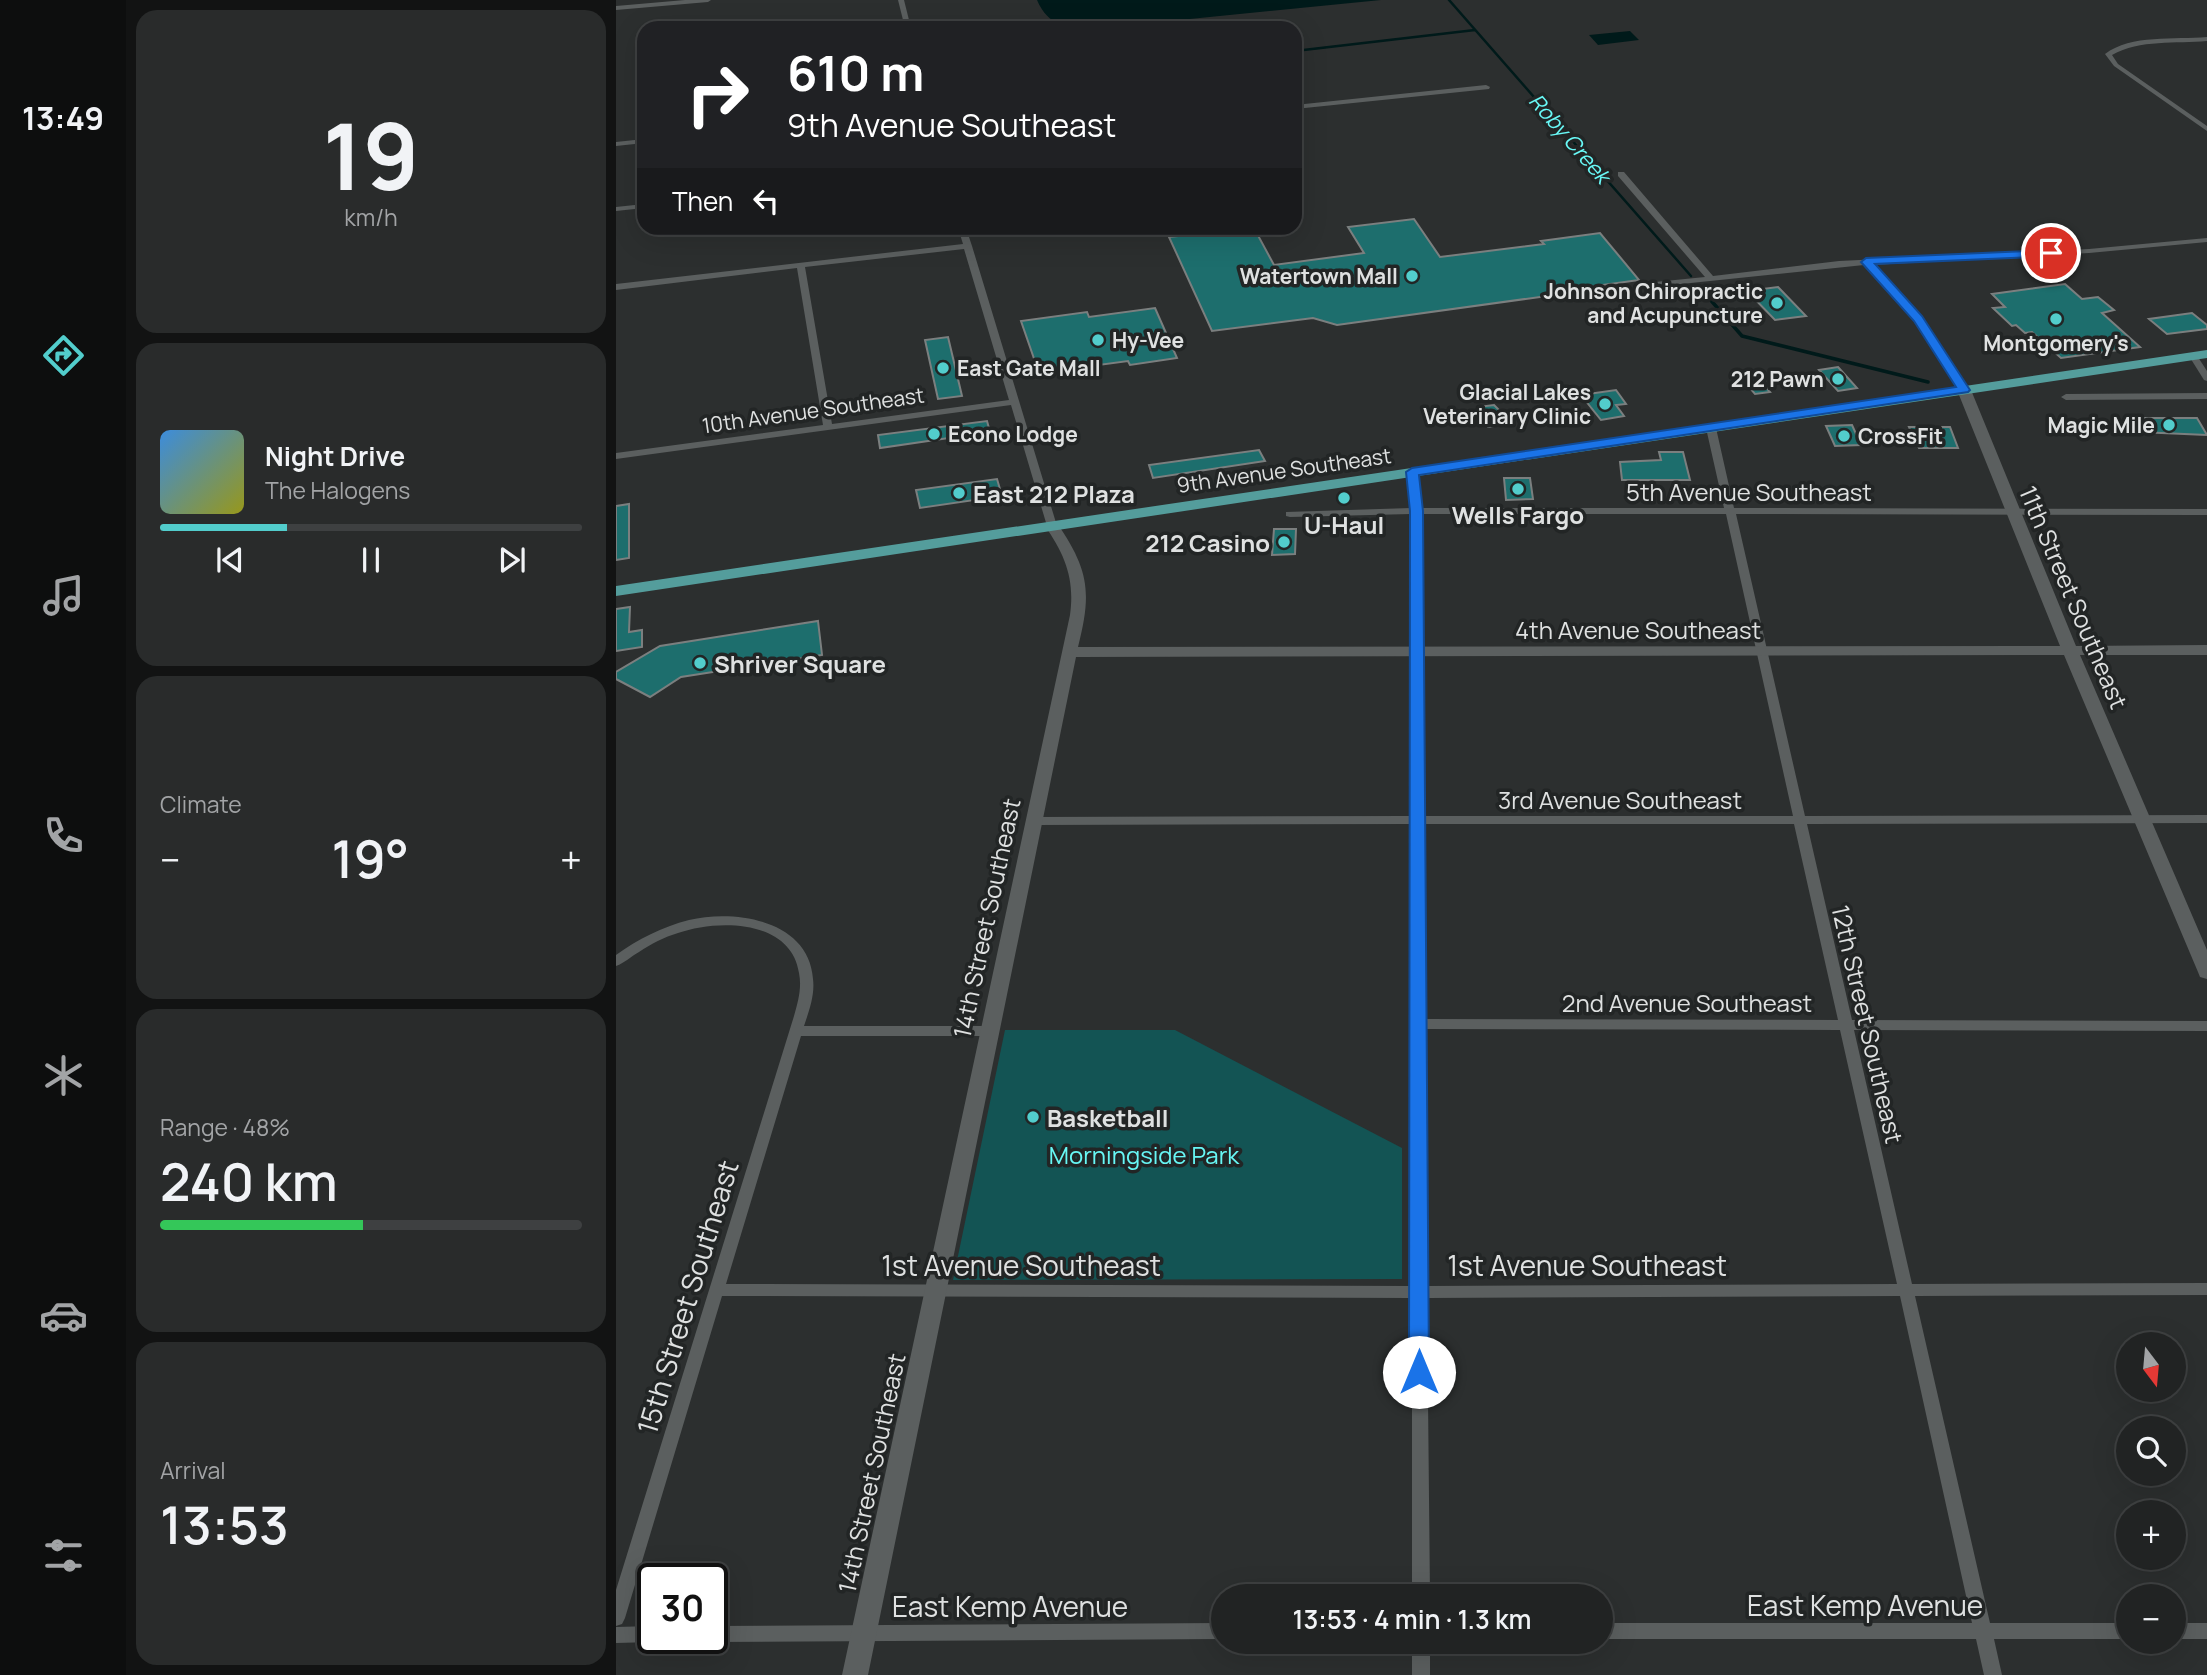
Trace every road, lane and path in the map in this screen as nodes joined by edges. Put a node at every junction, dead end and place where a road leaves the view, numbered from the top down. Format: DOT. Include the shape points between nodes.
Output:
graph roads {
  1 [pos="708,0"];
  2 [pos="901,0"];
  3 [pos="616,8"];
  4 [pos="906,21"];
  5 [pos="2207,39"];
  6 [pos="1486,87"];
  7 [pos="1302,106"];
  8 [pos="2207,129"];
  9 [pos="637,142"];
  10 [pos="616,144"];
  11 [pos="1620,174"];
  12 [pos="637,207"];
  13 [pos="616,209"];
  14 [pos="964,235"];
  15 [pos="2207,240"];
  16 [pos="968,246"];
  17 [pos="1866,262"];
  18 [pos="801,265"];
  19 [pos="1710,278"];
  20 [pos="1655,285"];
  21 [pos="616,287"];
  22 [pos="2200,355"];
  23 [pos="2207,378"];
  24 [pos="1964,390"];
  25 [pos="2207,396"];
  26 [pos="2066,397"];
  27 [pos="1016,402"];
  28 [pos="828,427"];
  29 [pos="1711,428"];
  30 [pos="616,456"];
  31 [pos="1412,472"];
  32 [pos="1416,511"];
  33 [pos="2207,512"];
  34 [pos="1730,513"];
  35 [pos="2013,513"];
  36 [pos="1290,514"];
  37 [pos="1052,526"];
  38 [pos="616,591"];
  39 [pos="2071,650"];
  40 [pos="2207,650"];
  41 [pos="1763,651"];
  42 [pos="1069,652"];
  43 [pos="1416,652"];
  44 [pos="2144,819"];
  45 [pos="2207,819"];
  46 [pos="1416,820"];
  47 [pos="1799,820"];
  48 [pos="1034,821"];
  49 [pos="616,961"];
  50 [pos="2207,972"];
  51 [pos="1419,1024"];
  52 [pos="1844,1025"];
  53 [pos="2207,1026"];
  54 [pos="796,1031"];
  55 [pos="989,1031"];
  56 [pos="1904,1289"];
  57 [pos="2207,1289"];
  58 [pos="716,1290"];
  59 [pos="936,1292"];
  60 [pos="1420,1292"];
  61 [pos="1420,1584"];
  62 [pos="616,1618"];
  63 [pos="1613,1631"];
  64 [pos="1983,1631"];
  65 [pos="2116,1631"];
  66 [pos="2186,1631"];
  67 [pos="2207,1631"];
  68 [pos="865,1632"];
  69 [pos="1211,1632"];
  70 [pos="616,1634"];
  71 [pos="637,1634"];
  72 [pos="728,1634"];
  73 [pos="1421,1654"];
  74 [pos="855,1675"];
  75 [pos="1421,1675"];
  76 [pos="1993,1675"];
  1 -- 3 [label="street"];
  2 -- 4 [label="street"];
  5 -- 8 [label="street" via="2132,45 2108,54 2116,65"];
  6 -- 7 [label="street"];
  9 -- 10 [label="street"];
  11 -- 19 [label="street"];
  12 -- 13 [label="street"];
  14 -- 16 [label="street, 14th Street Southeast"];
  15 -- 17 [label="street"];
  16 -- 18 [label="street"];
  16 -- 27 [label="street, 14th Street Southeast"];
  17 -- 19 [label="street"];
  17 -- 24 [label="street, 11th Street Southeast" via="1918,319"];
  18 -- 21 [label="street"];
  18 -- 28 [label="street"];
  19 -- 20 [label="street"];
  22 -- 23 [label="street"];
  22 -- 24 [label="main road, 9th Avenue Southeast"];
  24 -- 29 [label="main road, 9th Avenue Southeast"];
  24 -- 35 [label="street, 11th Street Southeast"];
  25 -- 26 [label="street"];
  27 -- 28 [label="street, 10th Avenue Southeast"];
  27 -- 37 [label="street, 14th Street Southeast"];
  28 -- 30 [label="street, 10th Avenue Southeast"];
  29 -- 31 [label="main road, 9th Avenue Southeast"];
  29 -- 34 [label="street, 12th Street Southeast"];
  31 -- 32 [label="street"];
  31 -- 37 [label="main road, 9th Avenue Southeast"];
  32 -- 34 [label="street, 5th Avenue Southeast"];
  32 -- 36 [label="street, 5th Avenue Southeast"];
  32 -- 43 [label="street"];
  33 -- 35 [label="street, 5th Avenue Southeast"];
  34 -- 35 [label="street, 5th Avenue Southeast"];
  34 -- 41 [label="street, 12th Street Southeast"];
  35 -- 39 [label="street, 11th Street Southeast"];
  37 -- 38 [label="main road, 9th Avenue Southeast"];
  37 -- 42 [label="street, 14th Street Southeast" via="1075,561 1081,591"];
  39 -- 40 [label="street, 4th Avenue Southeast"];
  39 -- 41 [label="street, 4th Avenue Southeast"];
  39 -- 44 [label="street, 11th Street Southeast"];
  41 -- 43 [label="street, 4th Avenue Southeast"];
  41 -- 47 [label="street, 12th Street Southeast"];
  42 -- 43 [label="street, 4th Avenue Southeast"];
  42 -- 48 [label="street, 14th Street Southeast"];
  43 -- 46 [label="street"];
  44 -- 45 [label="street, 3rd Avenue Southeast"];
  44 -- 47 [label="street, 3rd Avenue Southeast"];
  44 -- 50 [label="street, 11th Street Southeast"];
  46 -- 47 [label="street, 3rd Avenue Southeast"];
  46 -- 48 [label="street, 3rd Avenue Southeast"];
  46 -- 51 [label="street"];
  47 -- 52 [label="street, 12th Street Southeast"];
  48 -- 55 [label="street, 14th Street Southeast"];
  49 -- 54 [label="street, 15th Street Southeast" via="646,941 688,925 713,919 761,925 793,943 806,969"];
  51 -- 52 [label="street, 2nd Avenue Southeast"];
  51 -- 60 [label="street"];
  52 -- 53 [label="street, 2nd Avenue Southeast"];
  52 -- 56 [label="street, 12th Street Southeast"];
  54 -- 55 [label="street"];
  54 -- 58 [label="street, 15th Street Southeast"];
  55 -- 59 [label="street, 14th Street Southeast"];
  56 -- 57 [label="street, 1st Avenue Southeast"];
  56 -- 60 [label="street, 1st Avenue Southeast"];
  56 -- 64 [label="street, 12th Street Southeast"];
  58 -- 59 [label="street, 1st Avenue Southeast"];
  58 -- 62 [label="street, 15th Street Southeast"];
  59 -- 60 [label="street, 1st Avenue Southeast"];
  59 -- 68 [label="street, 14th Street Southeast"];
  60 -- 61 [label="street"];
  63 -- 64 [label="street, East Kemp Avenue"];
  64 -- 65 [label="street, East Kemp Avenue"];
  64 -- 76 [label="street, 12th Street Southeast"];
  66 -- 67 [label="street"];
  68 -- 69 [label="street, East Kemp Avenue"];
  68 -- 72 [label="street, East Kemp Avenue"];
  68 -- 74 [label="street, 14th Street Southeast"];
  70 -- 71 [label="street"];
  73 -- 75 [label="street"];
}
